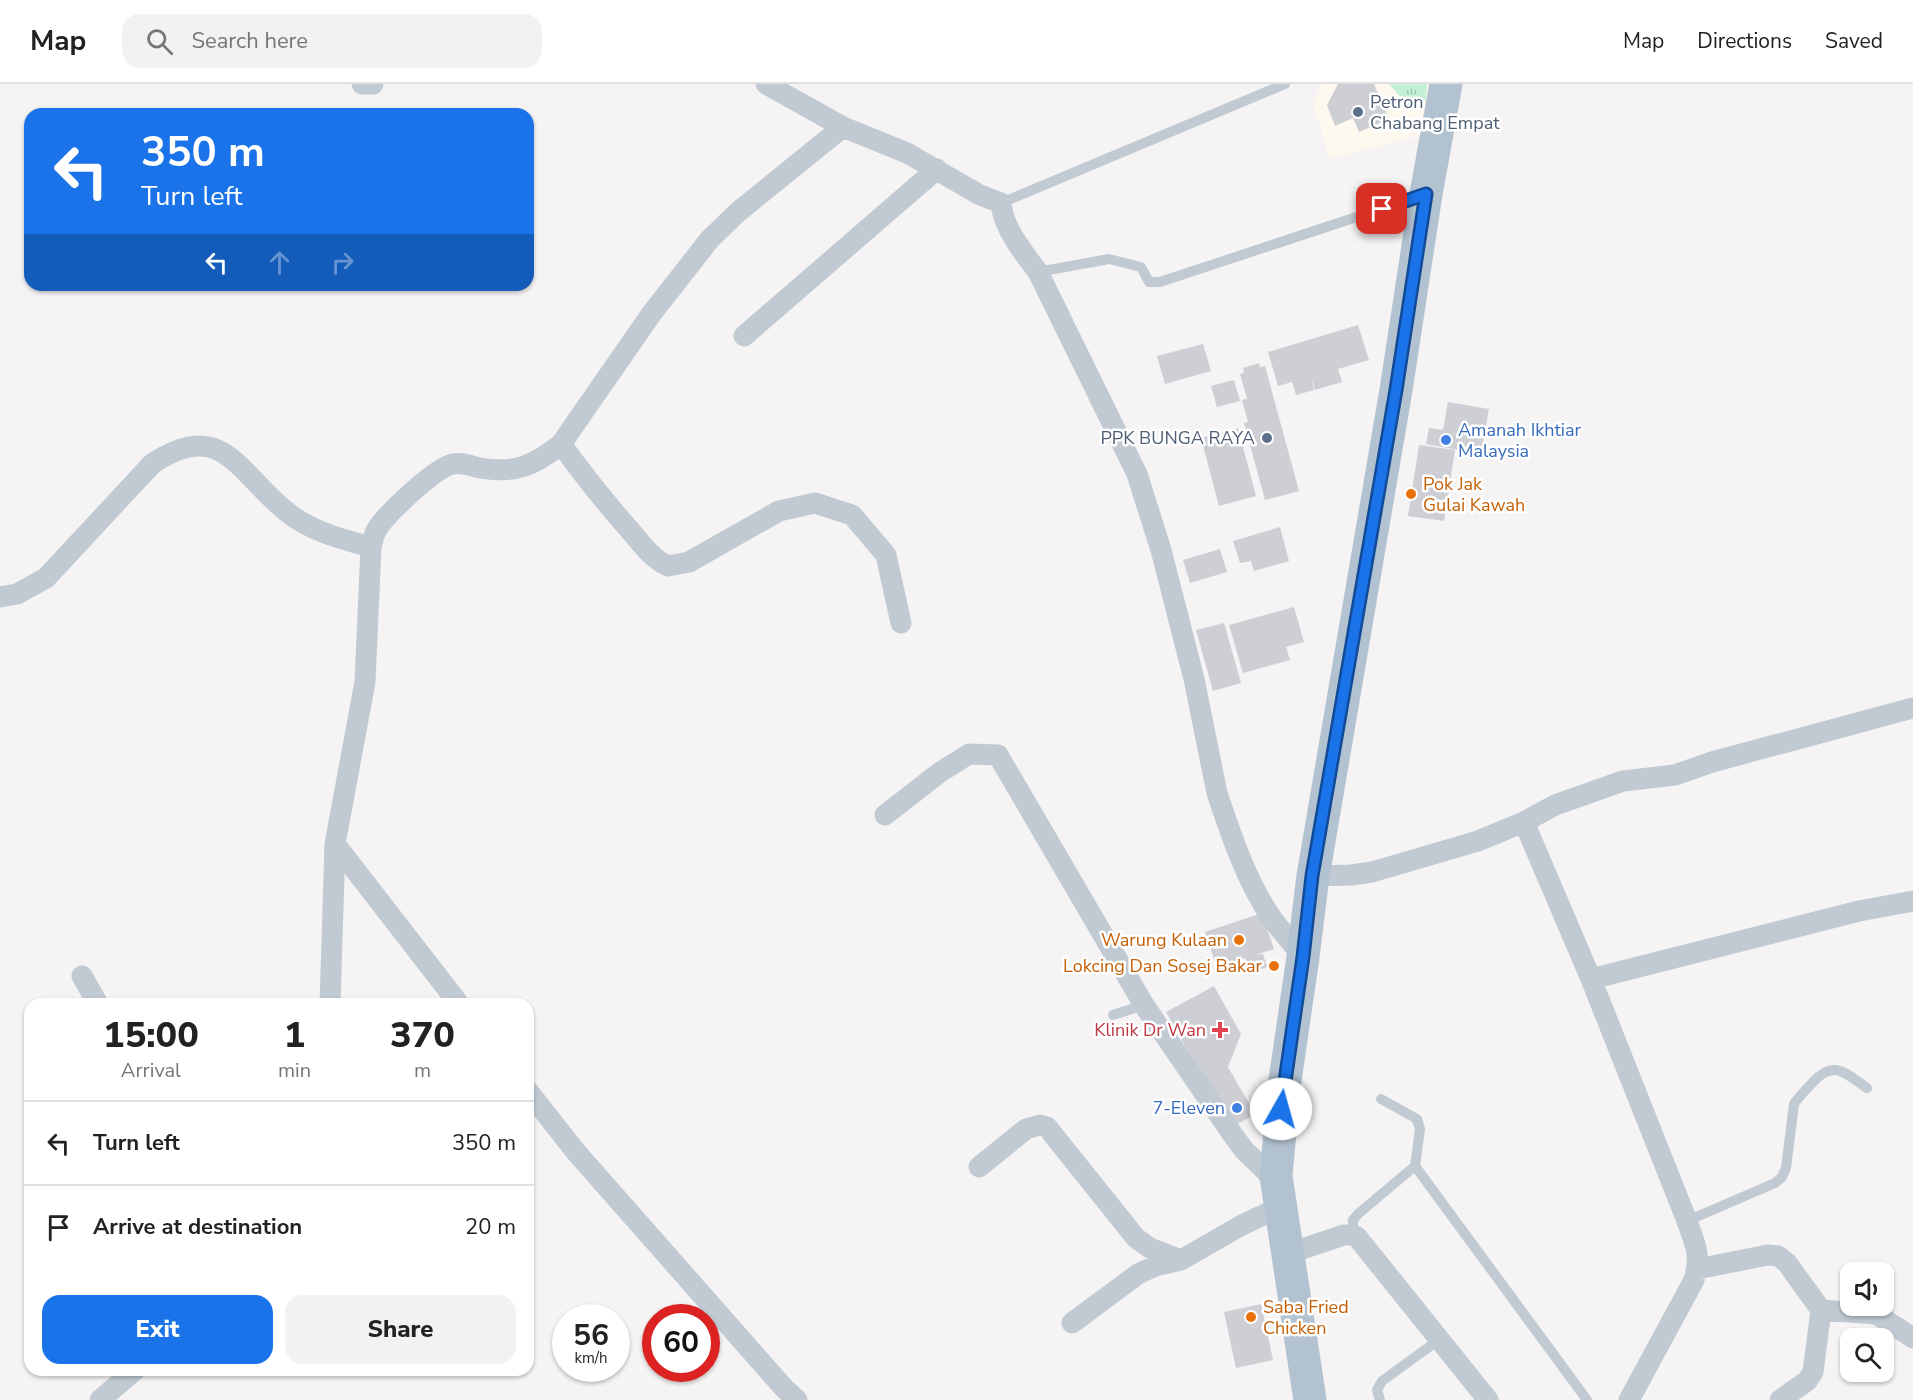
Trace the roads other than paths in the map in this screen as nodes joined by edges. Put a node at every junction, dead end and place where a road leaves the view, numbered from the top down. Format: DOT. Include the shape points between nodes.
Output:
graph roads {
  1 [pos="362,84"];
  2 [pos="373,84"];
  3 [pos="766,84"];
  4 [pos="1286,84"];
  5 [pos="1446,84"];
  6 [pos="843,127"];
  7 [pos="937,169"];
  8 [pos="1426,194"];
  9 [pos="1001,203"];
  10 [pos="1038,272"];
  11 [pos="744,336"];
  12 [pos="561,444"];
  13 [pos="371,547"];
  14 [pos="0,597"];
  15 [pos="901,623"];
  16 [pos="1913,708"];
  17 [pos="885,815"];
  18 [pos="1524,822"];
  19 [pos="335,844"];
  20 [pos="1312,876"];
  21 [pos="1913,901"];
  22 [pos="1303,957"];
  23 [pos="82,976"];
  24 [pos="1591,979"];
  25 [pos="95,998"];
  26 [pos="330,998"];
  27 [pos="454,998"];
  28 [pos="1144,1005"];
  29 [pos="1113,1016"];
  30 [pos="1867,1088"];
  31 [pos="534,1099"];
  32 [pos="1381,1099"];
  33 [pos="979,1167"];
  34 [pos="1415,1167"];
  35 [pos="1279,1195"];
  36 [pos="1687,1221"];
  37 [pos="1353,1235"];
  38 [pos="1287,1254"];
  39 [pos="1181,1260"];
  40 [pos="1697,1269"];
  41 [pos="1821,1310"];
  42 [pos="1072,1323"];
  43 [pos="1913,1338"];
  44 [pos="1440,1339"];
  45 [pos="128,1376"];
  46 [pos="100,1400"];
  47 [pos="797,1400"];
  48 [pos="1310,1400"];
  49 [pos="1380,1400"];
  50 [pos="1488,1400"];
  51 [pos="1587,1400"];
  52 [pos="1629,1400"];
  53 [pos="1780,1400"];
  1 -- 2 [label="street"];
  3 -- 6 [label="street"];
  4 -- 9 [label="lane"];
  5 -- 8 [label="main road"];
  6 -- 7 [label="street"];
  6 -- 12 [label="street" via="710,239 652,313"];
  7 -- 9 [label="street"];
  7 -- 11 [label="street"];
  8 -- 10 [label="lane" via="1160,282 1149,282 1141,267 1109,259"];
  8 -- 20 [label="main road"];
  9 -- 10 [label="street" via="1002,214"];
  10 -- 22 [label="street" via="1137,474 1194,679 1218,793 1244,867 1271,918"];
  12 -- 13 [label="street" via="544,458 511,471 455,463 440,469 379,526"];
  12 -- 15 [label="street" via="644,547 668,566 689,562 779,511 815,503 852,515 886,555"];
  13 -- 14 [label="street" via="309,526 288,513 220,450 195,444 173,450 152,464 46,578 17,594"];
  13 -- 19 [label="street" via="365,682"];
  16 -- 18 [label="street" via="1675,775 1623,781 1577,796"];
  17 -- 28 [label="street" via="969,754 998,754"];
  18 -- 20 [label="street" via="1478,841 1372,872"];
  18 -- 24 [label="street"];
  19 -- 26 [label="street"];
  19 -- 27 [label="street"];
  20 -- 22 [label="main road"];
  21 -- 24 [label="street"];
  22 -- 35 [label="main road" via="1284,1087"];
  23 -- 25 [label="street"];
  24 -- 36 [label="street"];
  28 -- 29 [label="lane"];
  28 -- 35 [label="street"];
  30 -- 36 [label="lane" via="1838,1070 1825,1071 1794,1104 1782,1177"];
  31 -- 47 [label="street" via="576,1152"];
  32 -- 34 [label="lane" via="1417,1119 1420,1129"];
  33 -- 39 [label="street" via="1026,1129 1047,1127 1136,1238"];
  34 -- 37 [label="lane" via="1358,1214 1353,1220"];
  34 -- 51 [label="lane"];
  35 -- 38 [label="main road"];
  35 -- 39 [label="street" via="1242,1225"];
  36 -- 40 [label="street" via="1696,1246"];
  37 -- 38 [label="street"];
  37 -- 44 [label="street"];
  38 -- 48 [label="main road"];
  39 -- 42 [label="street" via="1138,1274"];
  40 -- 41 [label="street" via="1778,1256"];
  40 -- 52 [label="street"];
  41 -- 43 [label="street" via="1876,1314"];
  41 -- 53 [label="street" via="1813,1372 1807,1382"];
  44 -- 49 [label="lane" via="1382,1381 1377,1389"];
  44 -- 50 [label="street"];
  45 -- 46 [label="street"];
}
